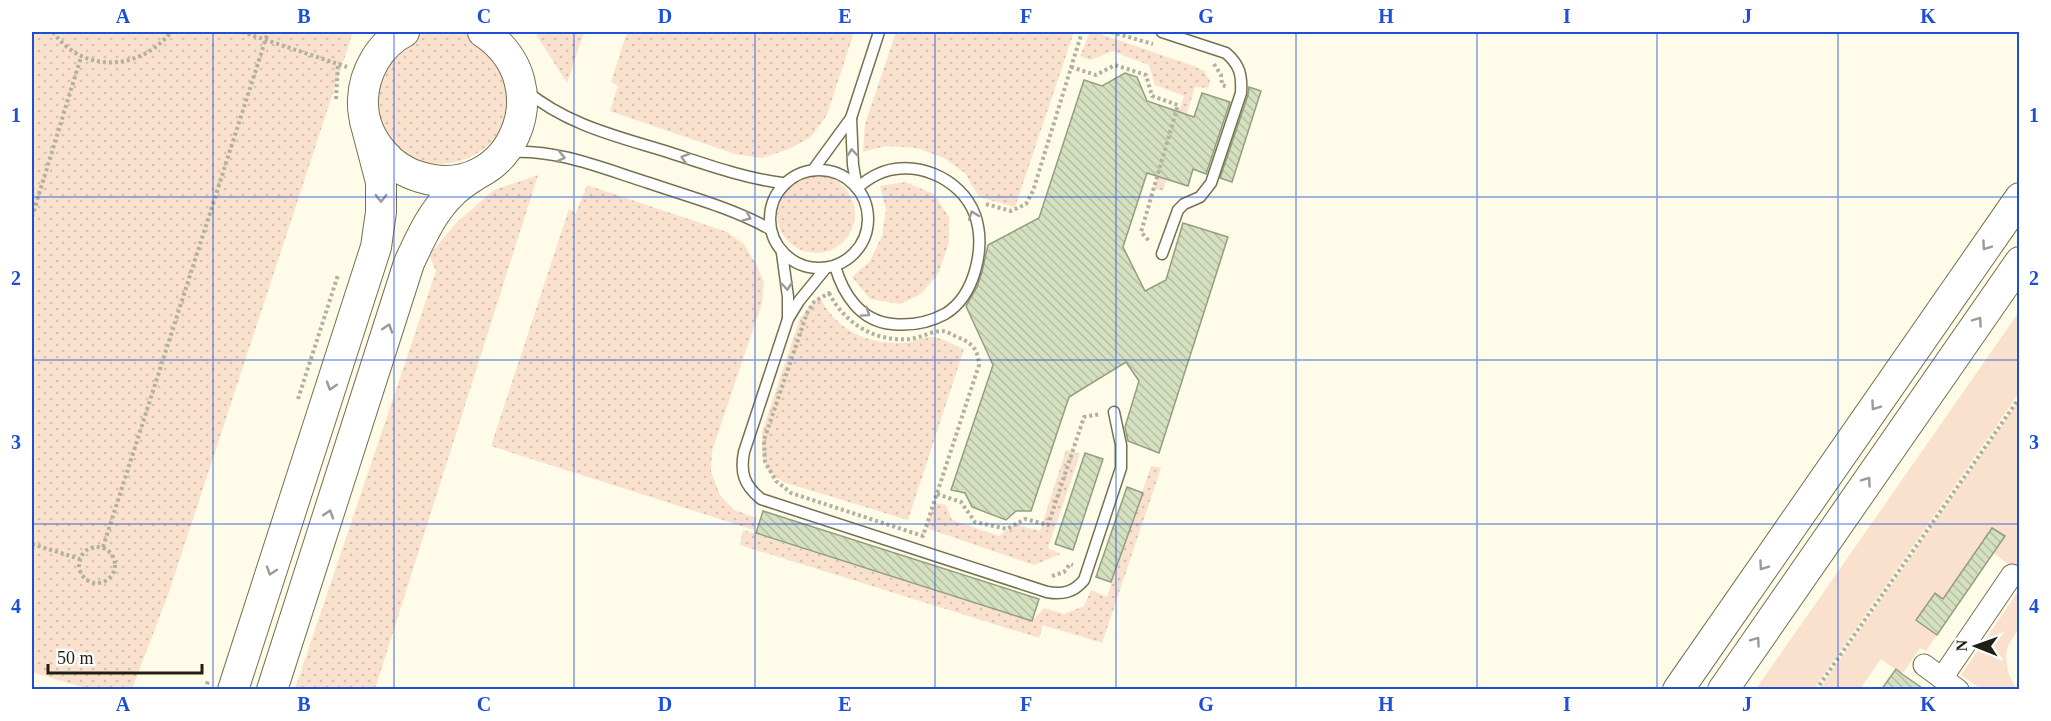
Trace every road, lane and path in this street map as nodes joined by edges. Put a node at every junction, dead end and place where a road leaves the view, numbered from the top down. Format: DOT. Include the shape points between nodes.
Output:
graph roads {
  1 [pos="53,32"];
  2 [pos="171,32"];
  3 [pos="242,32"];
  4 [pos="268,32"];
  5 [pos="404,32"];
  6 [pos="483,32"];
  7 [pos="879,32"];
  8 [pos="1082,32"];
  9 [pos="1111,32"];
  10 [pos="1162,32"];
  11 [pos="266,40"];
  12 [pos="507,44"];
  13 [pos="1163,47"];
  14 [pos="81,57"];
  15 [pos="1205,60"];
  16 [pos="338,64"];
  17 [pos="1071,67"];
  18 [pos="367,74"];
  19 [pos="523,88"];
  20 [pos="1241,93"];
  21 [pos="337,102"];
  22 [pos="851,118"];
  23 [pos="365,121"];
  24 [pos="503,153"];
  25 [pos="813,170"];
  26 [pos="477,174"];
  27 [pos="782,183"];
  28 [pos="857,188"];
  29 [pos="2019,198"];
  30 [pos="980,202"];
  31 [pos="32,217"];
  32 [pos="770,228"];
  33 [pos="782,253"];
  34 [pos="1162,254"];
  35 [pos="2019,262"];
  36 [pos="830,267"];
  37 [pos="340,271"];
  38 [pos="788,320"];
  39 [pos="2019,398"];
  40 [pos="295,410"];
  41 [pos="1114,412"];
  42 [pos="937,494"];
  43 [pos="32,544"];
  44 [pos="103,547"];
  45 [pos="80,559"];
  46 [pos="1088,570"];
  47 [pos="1044,574"];
  48 [pos="2012,575"];
  49 [pos="1924,665"];
  50 [pos="221,684"];
  51 [pos="1950,684"];
  52 [pos="205,690"];
  53 [pos="272,690"];
  54 [pos="1678,690"];
  55 [pos="1723,690"];
  56 [pos="1816,690"];
  1 -- 14 [label="path"];
  2 -- 14 [label="path" via="153,50 130,61 105,63"];
  3 -- 11 [label="path"];
  4 -- 11 [label="path"];
  5 -- 18 [label="street" via="379,52"];
  6 -- 12 [label="street"];
  7 -- 22 [label="lane"];
  8 -- 17 [label="path"];
  9 -- 13 [label="path"];
  10 -- 20 [label="lane" via="1226,53 1240,70"];
  11 -- 16 [label="path"];
  11 -- 44 [label="path"];
  12 -- 19 [label="street"];
  14 -- 31 [label="path"];
  15 -- 20 [label="path" via="1214,64 1222,85"];
  16 -- 18 [label="path"];
  16 -- 21 [label="path"];
  17 -- 30 [label="path" via="1026,204 1011,211"];
  17 -- 34 [label="path" via="1096,75 1115,65 1146,75 1152,96 1178,105 1141,232"];
  18 -- 23 [label="street" via="363,89"];
  19 -- 24 [label="street" via="521,117 515,136"];
  27 -- 19 [label="lane, one-way" via="734,173 592,129 555,112"];
  20 -- 34 [label="lane" via="1211,183 1200,197 1178,210"];
  22 -- 25 [label="lane"];
  28 -- 22 [label="lane, one-way"];
  23 -- 26 [label="street" via="374,143 389,161 409,174 431,181 455,181"];
  23 -- 50 [label="street, one-way" via="381,182 376,247"];
  24 -- 26 [label="street"];
  24 -- 32 [label="lane, one-way" via="542,153 579,161 723,207"];
  25 -- 27 [label="lane"];
  25 -- 28 [label="lane" via="833,172"];
  53 -- 26 [label="street, one-way" via="410,263 436,212 454,191"];
  27 -- 32 [label="lane" via="773,202"];
  28 -- 36 [label="lane" via="868,213 864,239 847,260"];
  36 -- 28 [label="lane, one-way" via="851,303 867,316 886,324 906,326 946,313 972,280 979,259 975,215 963,194 945,179 923,170 900,168 877,174"];
  29 -- 54 [label="street, one-way"];
  32 -- 33 [label="lane"];
  33 -- 36 [label="lane" via="804,266"];
  33 -- 38 [label="lane, one-way"];
  55 -- 35 [label="street, one-way"];
  36 -- 38 [label="lane" via="799,301"];
  37 -- 40 [label="path"];
  38 -- 46 [label="lane" via="741,465 750,490 761,499 1047,592 1068,593 1084,580"];
  39 -- 56 [label="path"];
  41 -- 42 [label="path" via="1084,417 1048,525 1025,519 1007,530 975,522 961,502"];
  41 -- 46 [label="lane" via="1121,468"];
  42 -- 42 [label="path" via="923,536 791,493 776,481 765,462 764,440 802,326 814,302 829,294 854,325 879,336 909,339 942,331 971,343 979,355"];
  43 -- 45 [label="path"];
  44 -- 45 [label="path" via="85,551"];
  44 -- 45 [label="path" via="111,552 116,568 105,582 97,584 82,576"];
  46 -- 47 [label="path" via="1070,564 1064,572"];
  48 -- 51 [label="street"];
  49 -- 51 [label="street"];
  50 -- 52 [label="path"];
}
